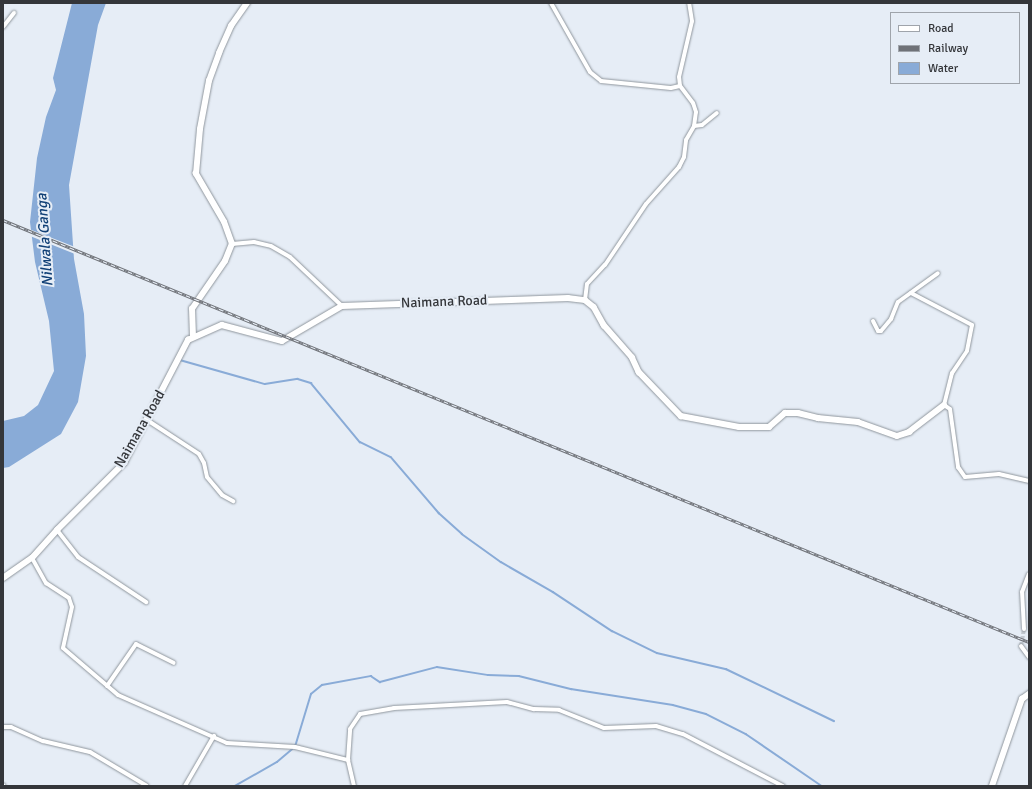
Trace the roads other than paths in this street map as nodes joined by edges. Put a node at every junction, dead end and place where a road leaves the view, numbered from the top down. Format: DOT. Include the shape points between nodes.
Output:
graph roads {
  1 [pos="247,3"];
  2 [pos="552,3"];
  3 [pos="689,3"];
  4 [pos="14,13"];
  5 [pos="3,27"];
  6 [pos="680,86"];
  7 [pos="718,114"];
  8 [pos="694,126"];
  9 [pos="232,244"];
  10 [pos="938,273"];
  11 [pos="911,293"];
  12 [pos="585,300"];
  13 [pos="342,306"];
  14 [pos="872,321"];
  15 [pos="193,337"];
  16 [pos="944,405"];
  17 [pos="147,420"];
  18 [pos="1029,481"];
  19 [pos="234,501"];
  20 [pos="57,530"];
  21 [pos="32,558"];
  22 [pos="1029,574"];
  23 [pos="3,578"];
  24 [pos="146,602"];
  25 [pos="1024,629"];
  26 [pos="1021,646"];
  27 [pos="1029,657"];
  28 [pos="174,664"];
  29 [pos="107,686"];
  30 [pos="1029,694"];
  31 [pos="3,727"];
  32 [pos="214,736"];
  33 [pos="348,760"];
  34 [pos="147,786"];
  35 [pos="186,786"];
  36 [pos="354,786"];
  37 [pos="783,786"];
  38 [pos="992,786"];
  1 -- 9 [label="street" via="231,26 211,73 200,129 196,174 224,222"];
  2 -- 6 [label="street" via="590,72 601,81 671,88"];
  3 -- 6 [label="street" via="692,21 679,77"];
  4 -- 5 [label="street"];
  6 -- 8 [label="street" via="693,103 696,112"];
  7 -- 8 [label="street" via="702,125"];
  8 -- 12 [label="street" via="686,140 684,158 679,167 646,204 605,265 587,284"];
  9 -- 13 [label="street" via="254,242 272,246 290,257"];
  9 -- 15 [label="street" via="226,261 192,309"];
  10 -- 11 [label="street"];
  11 -- 14 [label="street" via="898,302 891,319 881,331 878,331"];
  11 -- 16 [label="street" via="972,325 967,351 952,373"];
  12 -- 13 [label="street, Naimana Road" via="502,300"];
  12 -- 16 [label="street" via="594,307 604,325 632,357 639,372 681,416 739,427 769,427 785,414 798,412 818,418 858,422 897,436 909,432"];
  13 -- 15 [label="street, Naimana Road" via="282,341 222,325"];
  15 -- 17 [label="street, Naimana Road" via="188,340"];
  16 -- 18 [label="street" via="950,409 958,467 965,477 999,474"];
  17 -- 19 [label="street" via="199,454 207,477 222,496"];
  17 -- 20 [label="street, Naimana Road" via="124,463"];
  20 -- 21 [label="street, Naimana Road"];
  20 -- 24 [label="street" via="78,557"];
  21 -- 23 [label="street, Naimana Road"];
  21 -- 29 [label="street" via="46,583 69,598 72,607 63,648"];
  22 -- 25 [label="street" via="1022,592"];
  26 -- 27 [label="street"];
  28 -- 29 [label="street" via="136,644"];
  29 -- 32 [label="street" via="142,707"];
  30 -- 38 [label="street" via="1022,699"];
  31 -- 34 [label="street" via="11,727 43,740 90,752"];
  32 -- 33 [label="street" via="227,743 295,747"];
  32 -- 35 [label="street"];
  33 -- 36 [label="street"];
  33 -- 37 [label="street" via="350,729 360,714 394,708 507,702 534,710 559,710 604,728 656,726 683,734"];
}
